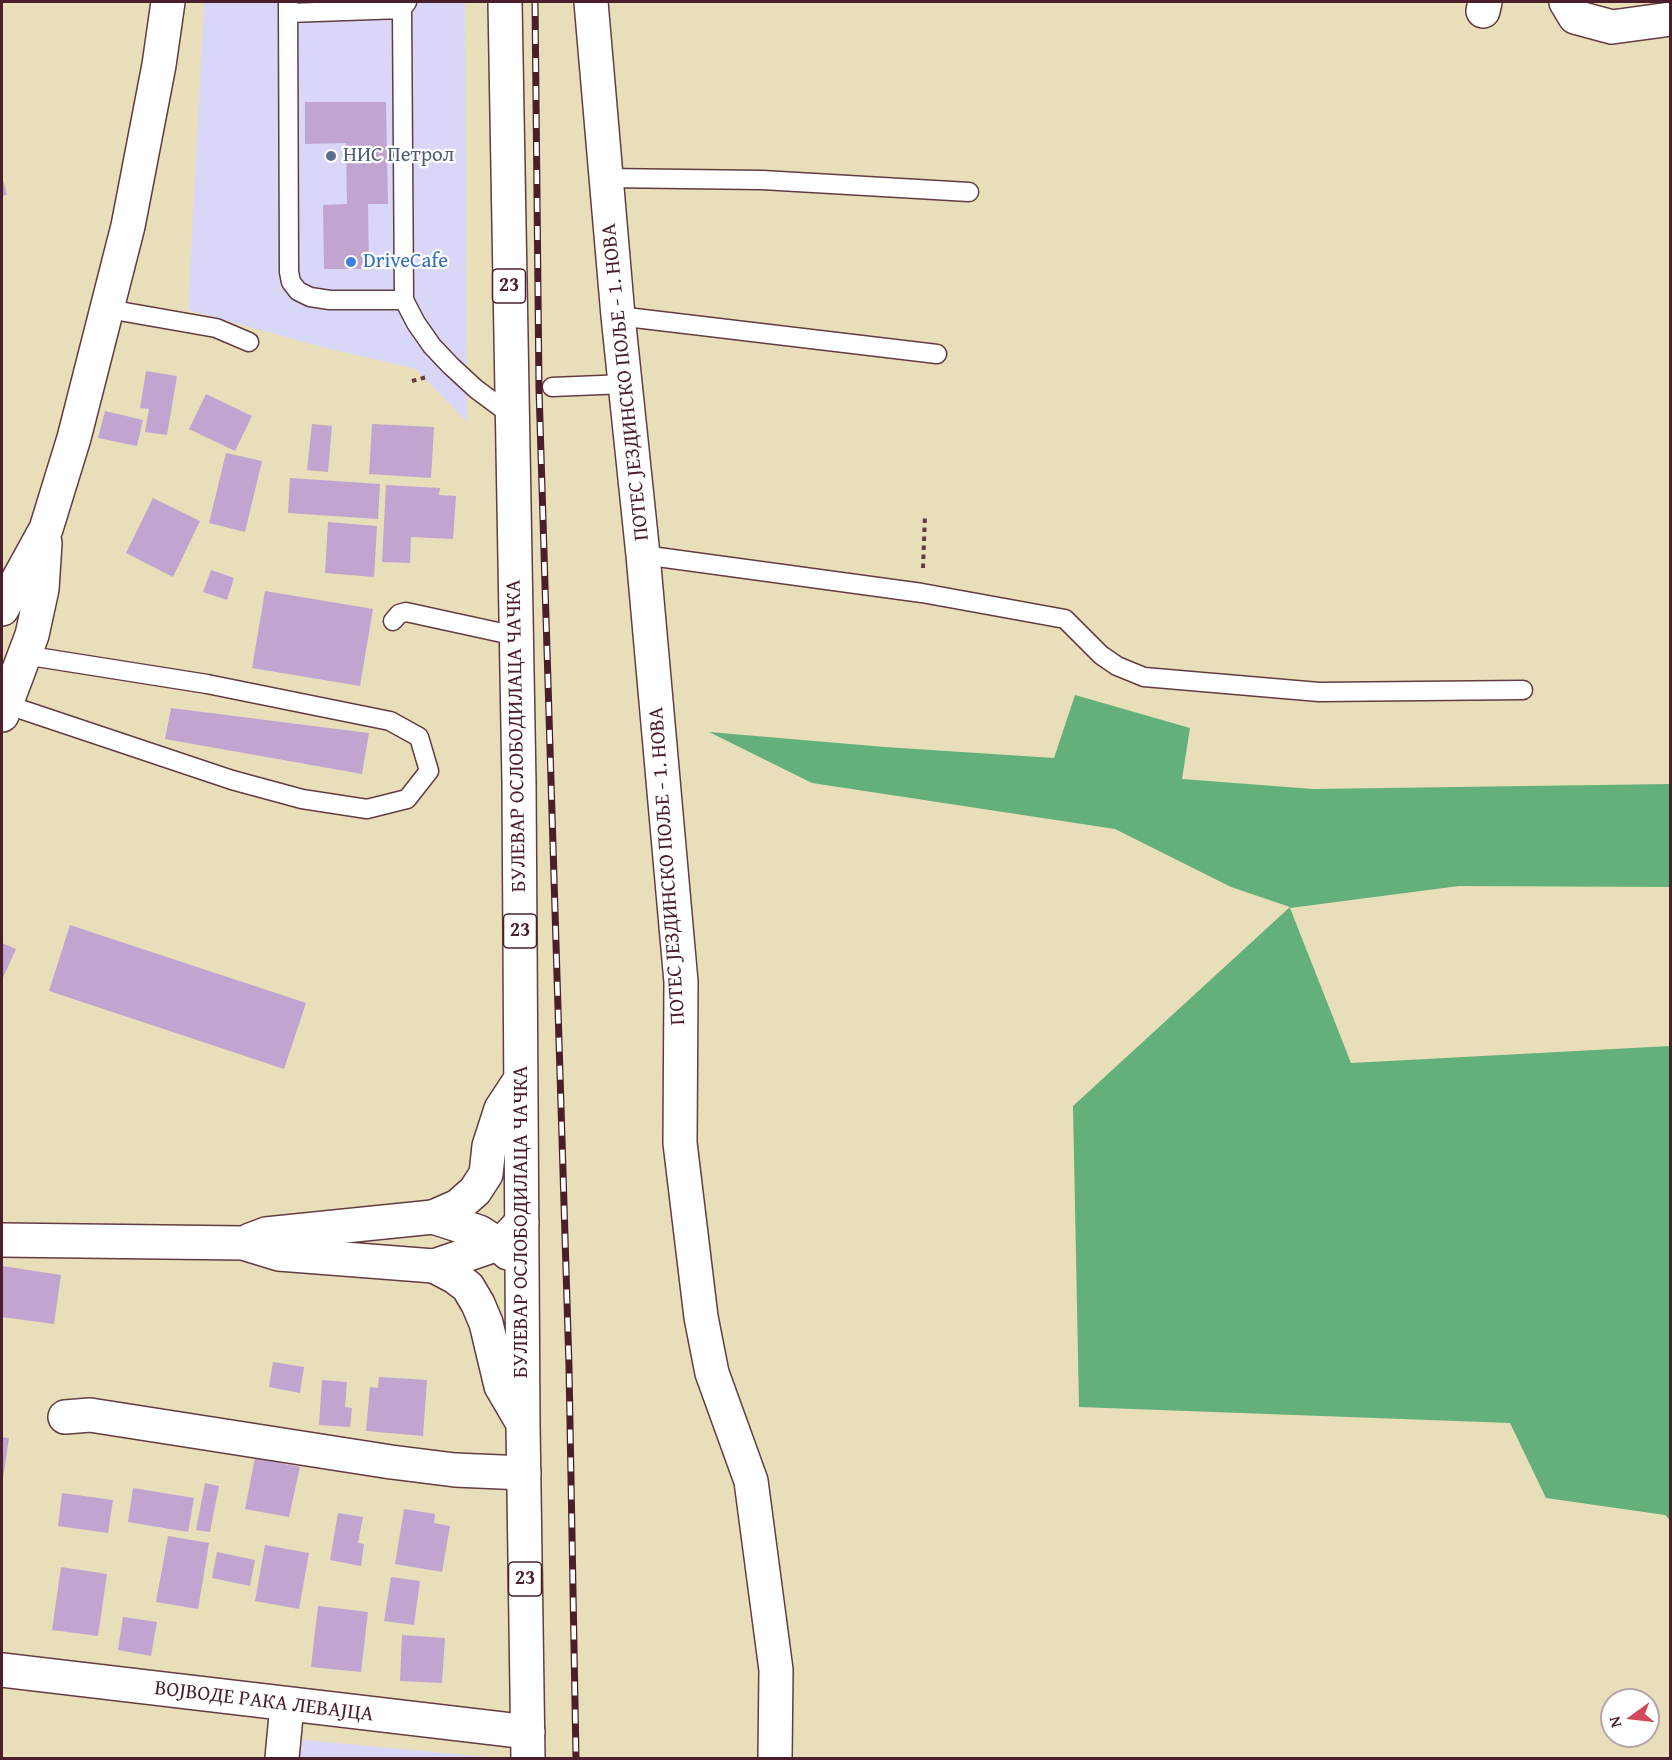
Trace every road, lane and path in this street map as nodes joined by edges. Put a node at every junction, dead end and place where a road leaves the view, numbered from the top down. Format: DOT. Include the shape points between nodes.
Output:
graph roads {
  1 [pos="168,2"];
  2 [pos="505,2"];
  3 [pos="591,2"];
  4 [pos="1566,2"];
  5 [pos="405,5"];
  6 [pos="288,7"];
  7 [pos="1671,19"];
  8 [pos="606,178"];
  9 [pos="969,192"];
  10 [pos="404,300"];
  11 [pos="108,309"];
  12 [pos="618,316"];
  13 [pos="249,342"];
  14 [pos="938,354"];
  15 [pos="626,384"];
  16 [pos="552,387"];
  17 [pos="511,415"];
  18 [pos="925,515"];
  19 [pos="46,529"];
  20 [pos="643,555"];
  21 [pos="922,593"];
  22 [pos="2,609"];
  23 [pos="393,621"];
  24 [pos="516,636"];
  25 [pos="24,655"];
  26 [pos="1522,690"];
  27 [pos="3,709"];
  28 [pos="521,1078"];
  29 [pos="433,1218"];
  30 [pos="522,1222"];
  31 [pos="2,1240"];
  32 [pos="243,1243"];
  33 [pos="498,1244"];
  34 [pos="434,1266"];
  35 [pos="523,1271"];
  36 [pos="65,1417"];
  37 [pos="523,1425"];
  38 [pos="524,1473"];
  39 [pos="2,1670"];
  40 [pos="287,1705"];
  41 [pos="528,1745"];
  42 [pos="282,1758"];
  43 [pos="776,1758"];
  1 -- 11 [label="street" via="139,170"];
  2 -- 17 [label="street, БУЛЕВАР ОСЛОБОДИЛАЦА ЧАЧКА / 23"];
  3 -- 8 [label="street, ПОТЕС ЈЕЗДИНСКО ПОЉЕ - 1. НОВА"];
  4 -- 7 [label="street" via="1575,17 1612,27"];
  5 -- 6 [label="lane"];
  5 -- 10 [label="lane"];
  6 -- 10 [label="lane" via="291,282 310,297"];
  8 -- 9 [label="lane" via="762,180"];
  8 -- 12 [label="street, ПОТЕС ЈЕЗДИНСКО ПОЉЕ - 1. НОВА"];
  10 -- 17 [label="lane" via="432,346 476,389"];
  11 -- 13 [label="lane" via="216,328"];
  11 -- 19 [label="street"];
  12 -- 14 [label="lane"];
  12 -- 15 [label="street, ПОТЕС ЈЕЗДИНСКО ПОЉЕ - 1. НОВА"];
  15 -- 16 [label="lane"];
  15 -- 20 [label="street, ПОТЕС ЈЕЗДИНСКО ПОЉЕ - 1. НОВА"];
  17 -- 24 [label="street, БУЛЕВАР ОСЛОБОДИЛАЦА ЧАЧКА / 23"];
  18 -- 21 [label="path"];
  19 -- 22 [label="street"];
  19 -- 25 [label="street" via="42,589"];
  20 -- 21 [label="lane"];
  20 -- 43 [label="street, ПОТЕС ЈЕЗДИНСКО ПОЉЕ - 1. НОВА" via="681,982 680,1143 710,1362 751,1481 776,1670"];
  21 -- 26 [label="lane" via="1065,619 1101,655 1144,677 1319,692"];
  23 -- 24 [label="lane" via="406,612"];
  24 -- 28 [label="street, БУЛЕВАР ОСЛОБОДИЛАЦА ЧАЧКА / 23"];
  25 -- 27 [label="street"];
  25 -- 27 [label="lane" via="207,684 390,721 419,736 429,771 407,799 367,809 302,799 232,780"];
  28 -- 29 [label="street" via="501,1108 489,1146 486,1174 458,1206"];
  28 -- 30 [label="street, БУЛЕВАР ОСЛОБОДИЛАЦА ЧАЧКА / 23"];
  29 -- 32 [label="street" via="266,1234"];
  29 -- 33 [label="street" via="479,1232"];
  30 -- 33 [label="street"];
  30 -- 35 [label="street, БУЛЕВАР ОСЛОБОДИЛАЦА ЧАЧКА / 23"];
  31 -- 32 [label="street"];
  32 -- 34 [label="street" via="279,1254"];
  33 -- 34 [label="street"];
  33 -- 35 [label="street"];
  34 -- 37 [label="street" via="468,1287 486,1323 501,1386"];
  35 -- 37 [label="street, БУЛЕВАР ОСЛОБОДИЛАЦА ЧАЧКА / 23"];
  36 -- 38 [label="street" via="90,1415 455,1470"];
  37 -- 38 [label="street, БУЛЕВАР ОСЛОБОДИЛАЦА ЧАЧКА / 23"];
  38 -- 41 [label="street, БУЛЕВАР ОСЛОБОДИЛАЦА ЧАЧКА / 23"];
  39 -- 40 [label="street, ВОЈВОДЕ РАКА ЛЕВАЈЦА"];
  40 -- 41 [label="street, ВОЈВОДЕ РАКА ЛЕВАЈЦА"];
  40 -- 42 [label="street"];
}
